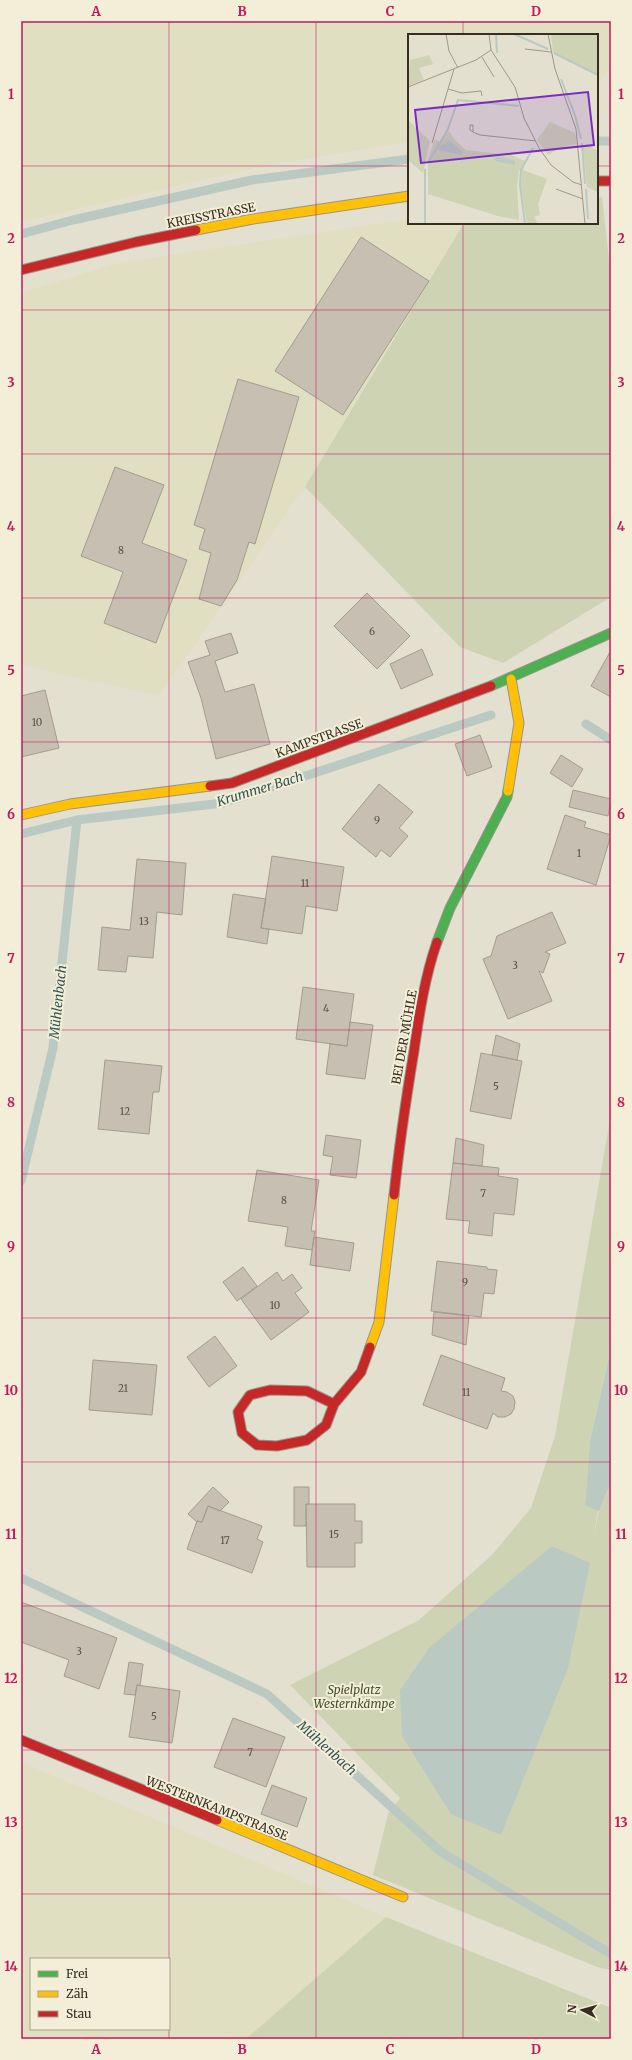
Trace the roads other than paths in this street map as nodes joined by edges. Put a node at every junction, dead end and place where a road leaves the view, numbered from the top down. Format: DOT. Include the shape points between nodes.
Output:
graph roads {
  1 [pos="611,180"];
  2 [pos="598,181"];
  3 [pos="408,196"];
  4 [pos="21,270"];
  5 [pos="611,633"];
  6 [pos="510,679"];
  7 [pos="21,815"];
  8 [pos="334,1404"];
  9 [pos="21,1740"];
  10 [pos="403,1898"];
  1 -- 2 [label="street"];
  3 -- 4 [label="street, KREISSTRASSE" via="253,219 136,242"];
  5 -- 6 [label="street, KAMPSTRASSE"];
  6 -- 7 [label="street, KAMPSTRASSE" via="232,783 70,804"];
  6 -- 8 [label="street, BEI DER MÜHLE" via="519,723 507,797 450,908 431,960 402,1125 379,1322 361,1372"];
  8 -- 8 [label="street, BEI DER MÜHLE" via="326,1425 307,1440 277,1446 257,1445 242,1433 238,1412 250,1395 270,1390 307,1391"];
  9 -- 10 [label="street, WESTERNKAMPSTRASSE"];
}
